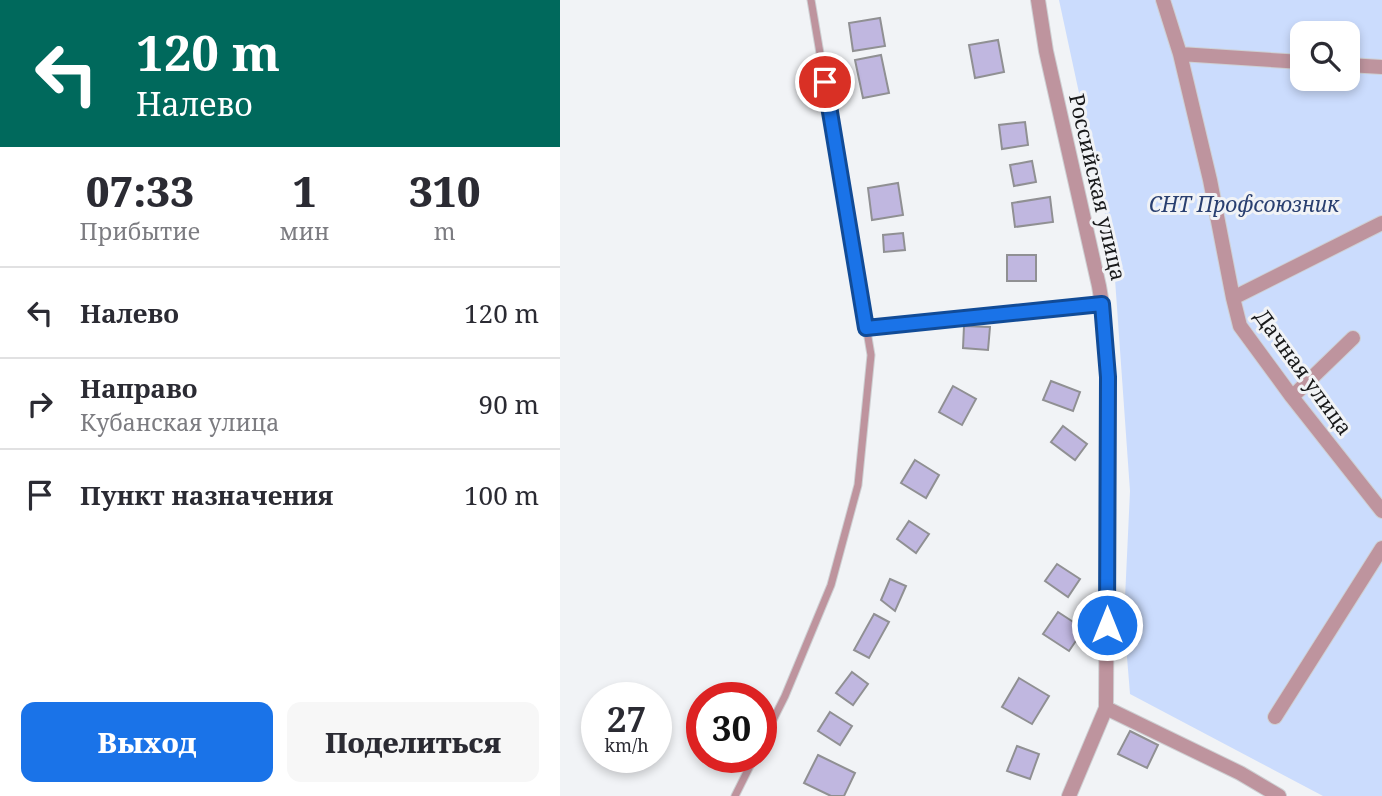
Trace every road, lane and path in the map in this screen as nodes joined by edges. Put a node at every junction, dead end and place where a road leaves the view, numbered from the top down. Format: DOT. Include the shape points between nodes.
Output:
graph roads {
  1 [pos="811,0"];
  2 [pos="1038,0"];
  3 [pos="1163,0"];
  4 [pos="1180,54"];
  5 [pos="1290,61"];
  6 [pos="1360,66"];
  7 [pos="1382,67"];
  8 [pos="1382,223"];
  9 [pos="1233,298"];
  10 [pos="1102,304"];
  11 [pos="866,328"];
  12 [pos="1353,338"];
  13 [pos="1293,397"];
  14 [pos="1382,511"];
  15 [pos="1382,548"];
  16 [pos="1106,708"];
  17 [pos="777,712"];
  18 [pos="1276,717"];
  19 [pos="746,773"];
  20 [pos="735,796"];
  21 [pos="1069,796"];
  22 [pos="1279,796"];
  1 -- 11 [label="lane"];
  2 -- 10 [label="street, Российская улица"];
  3 -- 4 [label="street, Дачная улица"];
  4 -- 5 [label="street"];
  4 -- 9 [label="street, Дачная улица"];
  6 -- 7 [label="street"];
  8 -- 9 [label="street"];
  9 -- 13 [label="street, Дачная улица" via="1240,326"];
  10 -- 11 [label="lane"];
  10 -- 16 [label="street, Российская улица" via="1108,377"];
  11 -- 17 [label="lane" via="871,355 858,485 831,585"];
  12 -- 13 [label="street"];
  13 -- 14 [label="street, Дачная улица"];
  15 -- 18 [label="street"];
  16 -- 21 [label="street, Российская улица"];
  16 -- 22 [label="street"];
  19 -- 20 [label="lane"];
}
